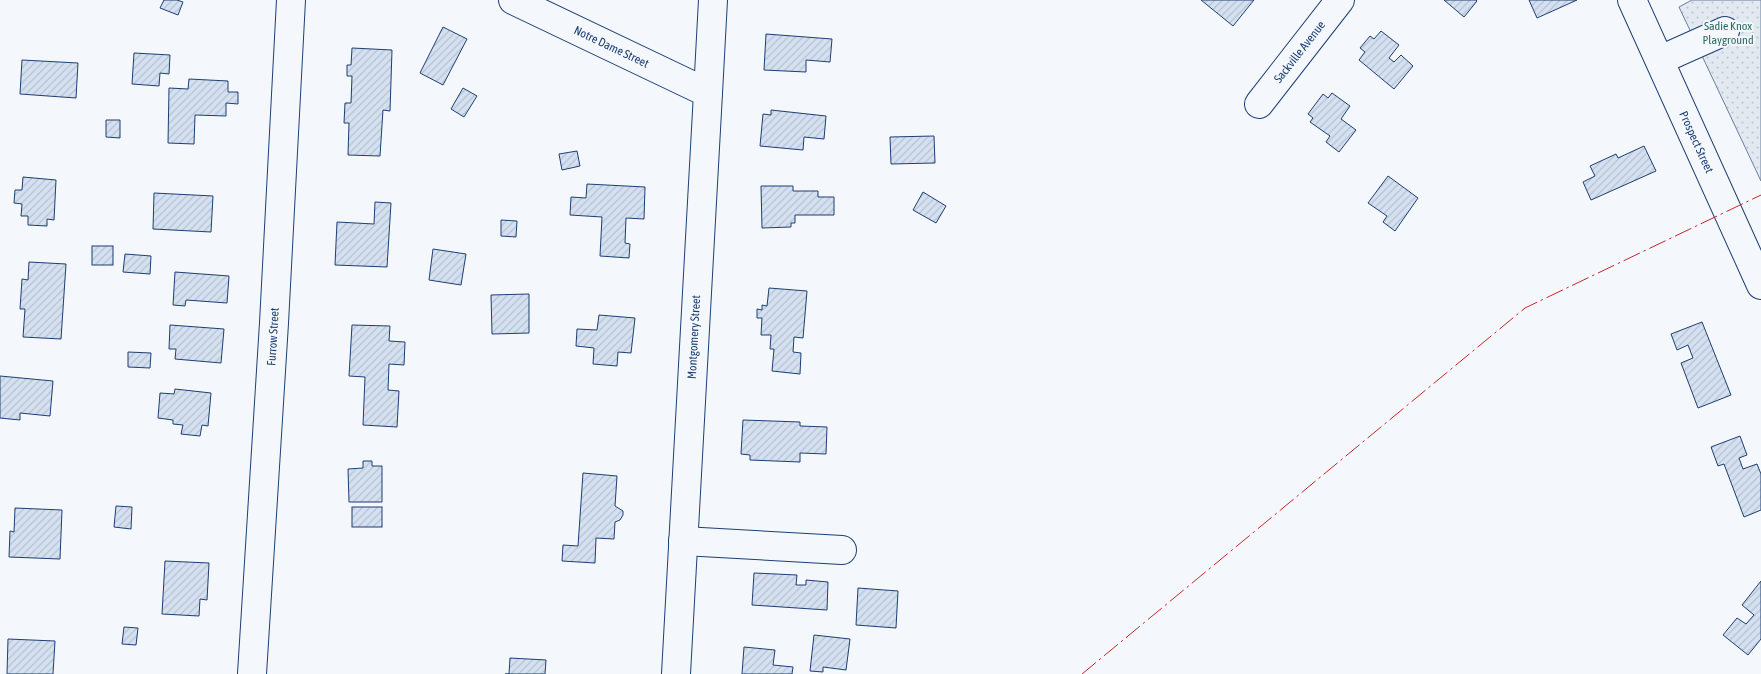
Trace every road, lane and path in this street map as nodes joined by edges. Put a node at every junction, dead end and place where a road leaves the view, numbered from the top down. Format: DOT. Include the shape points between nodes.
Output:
graph roads {
  1 [pos="291,0"];
  2 [pos="713,0"];
  3 [pos="1340,0"];
  4 [pos="1632,0"];
  5 [pos="517,1"];
  6 [pos="1725,31"];
  7 [pos="1660,60"];
  8 [pos="708,93"];
  9 [pos="1259,104"];
  10 [pos="1752,243"];
  11 [pos="1761,285"];
  12 [pos="683,541"];
  13 [pos="842,550"];
  14 [pos="252,674"];
  15 [pos="676,674"];
  1 -- 14 [label="street, Furrow Street"];
  2 -- 8 [label="street, Montgomery Street"];
  3 -- 9 [label="street, Sackville Avenue"];
  4 -- 7 [label="street, Prospect Street"];
  5 -- 8 [label="street, Notre Dame Street"];
  6 -- 7 [label="street"];
  7 -- 10 [label="street, Prospect Street"];
  8 -- 12 [label="street, Montgomery Street"];
  10 -- 11 [label="street, Prospect Street"];
  12 -- 13 [label="street"];
  12 -- 15 [label="street, Montgomery Street"];
}
